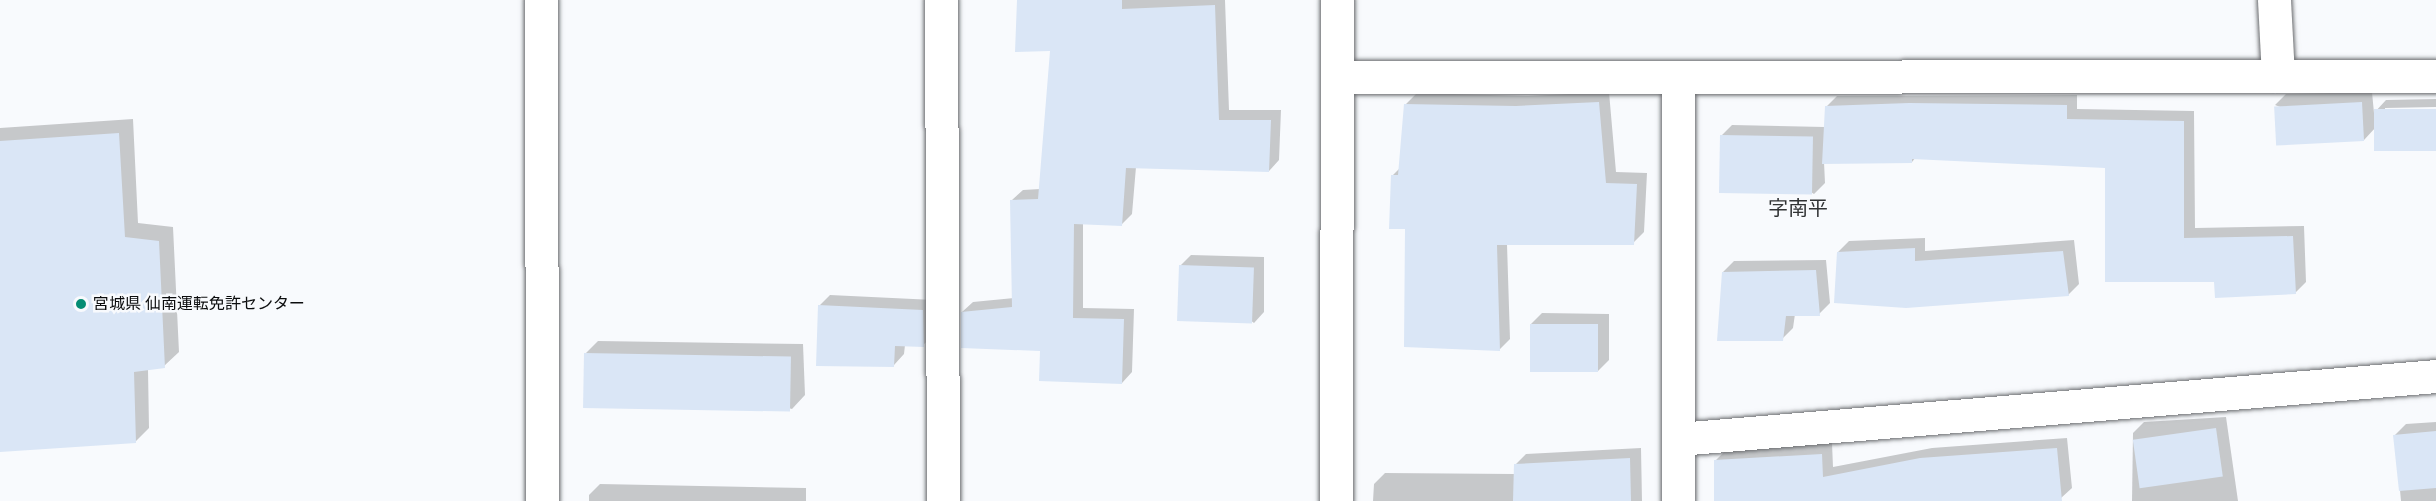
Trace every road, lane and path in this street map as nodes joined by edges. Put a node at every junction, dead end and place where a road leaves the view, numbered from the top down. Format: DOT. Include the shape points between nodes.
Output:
graph roads {
  1 [pos="541,0"];
  2 [pos="941,0"];
  3 [pos="1337,0"];
  4 [pos="2274,0"];
  5 [pos="2278,76"];
  6 [pos="2436,76"];
  7 [pos="1337,77"];
  8 [pos="1678,77"];
  9 [pos="2436,376"];
  10 [pos="1678,439"];
  11 [pos="542,501"];
  12 [pos="943,501"];
  13 [pos="1336,501"];
  14 [pos="1678,501"];
  1 -- 11 [label="street"];
  2 -- 12 [label="street"];
  3 -- 7 [label="street"];
  4 -- 5 [label="street"];
  5 -- 6 [label="street"];
  5 -- 8 [label="street"];
  7 -- 8 [label="street"];
  7 -- 13 [label="street"];
  8 -- 10 [label="street"];
  9 -- 10 [label="street"];
  10 -- 14 [label="street"];
}
